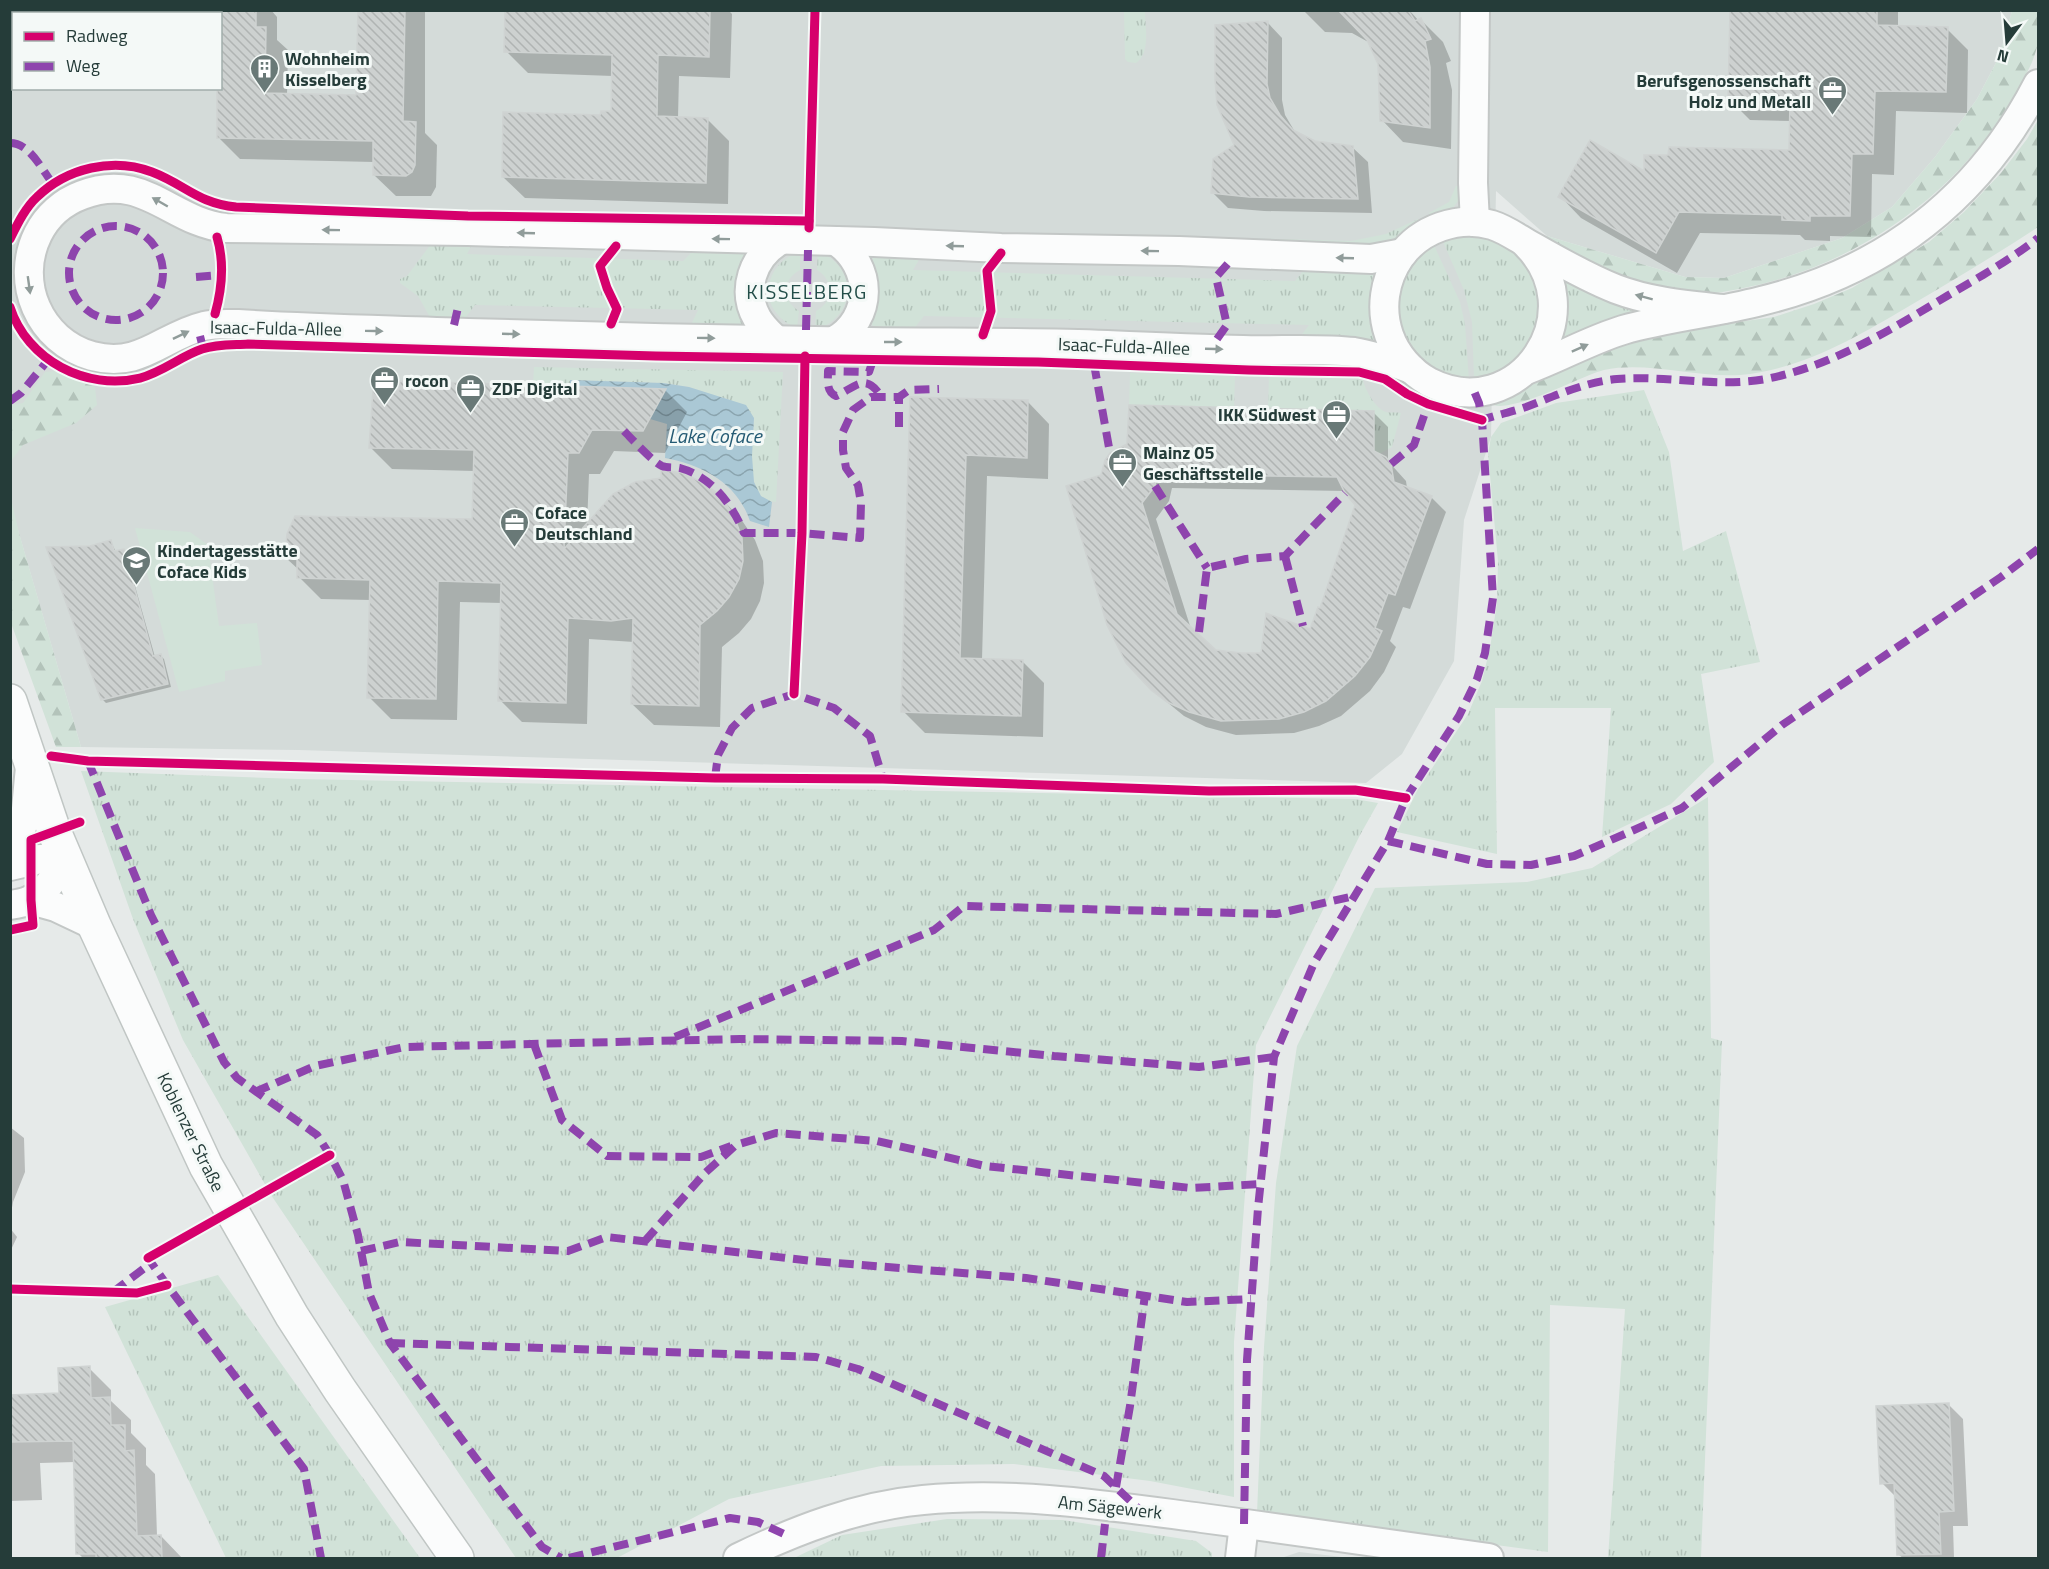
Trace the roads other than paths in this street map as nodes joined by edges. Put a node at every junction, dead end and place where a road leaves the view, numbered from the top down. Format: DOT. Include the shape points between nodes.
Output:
graph roads {
  1 [pos="1474,10"];
  2 [pos="2038,84"];
  3 [pos="1474,222"];
  4 [pos="779,241"];
  5 [pos="836,241"];
  6 [pos="1523,241"];
  7 [pos="1403,253"];
  8 [pos="1723,309"];
  9 [pos="776,340"];
  10 [pos="834,341"];
  11 [pos="1411,369"];
  12 [pos="1526,370"];
  13 [pos="10,701"];
  14 [pos="31,765"];
  15 [pos="10,858"];
  16 [pos="66,859"];
  17 [pos="10,866"];
  18 [pos="21,903"];
  19 [pos="94,925"];
  20 [pos="1244,1524"];
  21 [pos="457,1558"];
  22 [pos="738,1558"];
  23 [pos="1240,1558"];
  24 [pos="1489,1558"];
  1 -- 3 [label="street"];
  2 -- 8 [label="street, Isaac-Fulda-Allee" via="1989,161 1955,197 1903,241 1809,287"];
  3 -- 6 [label="street, Isaac-Fulda-Allee" via="1500,228"];
  3 -- 7 [label="street, Isaac-Fulda-Allee" via="1433,230"];
  4 -- 5 [label="street, Isaac-Fulda-Allee"];
  4 -- 9 [label="street" via="758,261 750,289 756,317"];
  4 -- 9 [label="street, Isaac-Fulda-Allee, one-way" via="226,228 195,222 150,196 120,188 83,194 61,206 40,231 28,272 36,309 55,335 74,349 109,359 143,354 185,333 225,324"];
  7 -- 5 [label="street, Isaac-Fulda-Allee, one-way" via="1371,259"];
  5 -- 10 [label="street" via="856,261 864,295 855,322"];
  8 -- 6 [label="street, Isaac-Fulda-Allee, one-way" via="1657,301 1619,290"];
  6 -- 12 [label="street, Isaac-Fulda-Allee" via="1544,268 1554,300 1546,342"];
  7 -- 11 [label="street, Isaac-Fulda-Allee" via="1387,283 1384,308 1391,341"];
  12 -- 8 [label="street, Isaac-Fulda-Allee, one-way" via="1622,331"];
  9 -- 10 [label="street, Isaac-Fulda-Allee"];
  10 -- 11 [label="street, Isaac-Fulda-Allee, one-way" via="1339,351 1380,358"];
  11 -- 12 [label="street, Isaac-Fulda-Allee" via="1437,386 1468,392 1494,388"];
  13 -- 14 [label="main road, Koblenzer Straße"];
  14 -- 15 [label="street" via="25,819"];
  14 -- 16 [label="main road, Koblenzer Straße"];
  16 -- 17 [label="street" via="40,859"];
  16 -- 18 [label="street" via="51,881"];
  16 -- 19 [label="main road, Koblenzer Straße"];
  18 -- 19 [label="street" via="56,907"];
  19 -- 21 [label="main road, Koblenzer Straße" via="206,1166 240,1226 340,1390"];
  20 -- 22 [label="street, Am Sägewerk" via="1052,1500 921,1500 831,1519"];
  20 -- 23 [label="street"];
  20 -- 24 [label="street, Am Sägewerk"];
}
